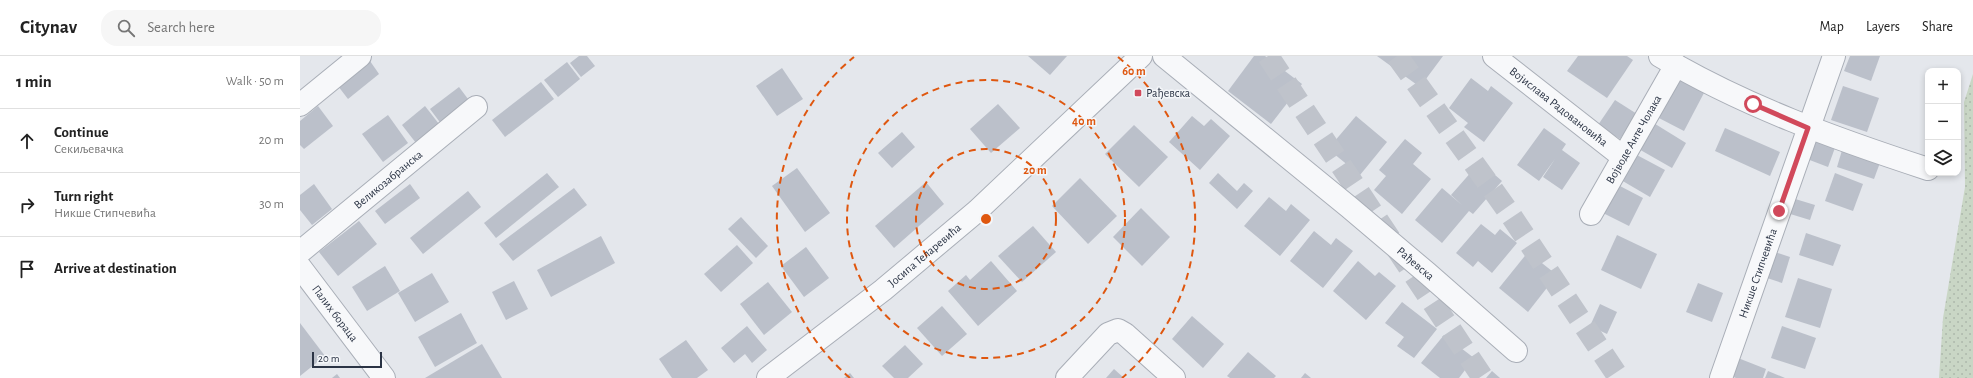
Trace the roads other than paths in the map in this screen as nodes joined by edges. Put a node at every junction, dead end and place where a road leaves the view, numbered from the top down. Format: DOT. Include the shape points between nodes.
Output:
graph roads {
  1 [pos="360,56"];
  2 [pos="1141,56"];
  3 [pos="1164,56"];
  4 [pos="1494,56"];
  5 [pos="1834,56"];
  6 [pos="1668,61"];
  7 [pos="300,105"];
  8 [pos="476,108"];
  9 [pos="1808,128"];
  10 [pos="1623,158"];
  11 [pos="1925,168"];
  12 [pos="1591,214"];
  13 [pos="300,252"];
  14 [pos="300,267"];
  15 [pos="1516,352"];
  16 [pos="384,378"];
  17 [pos="768,378"];
  18 [pos="1067,378"];
  19 [pos="1174,378"];
  20 [pos="1721,378"];
  1 -- 7 [label="street"];
  2 -- 17 [label="street, Јосипа Теларевића" via="977,212 883,290"];
  3 -- 15 [label="street, Рађевска" via="1349,207"];
  4 -- 10 [label="street, Војислава Радовановића"];
  5 -- 9 [label="street, Никше Стипчевића"];
  6 -- 9 [label="street" via="1710,84"];
  6 -- 10 [label="street, Војводе Анте Чолака"];
  8 -- 13 [label="street, Великозабранска"];
  9 -- 11 [label="street"];
  9 -- 20 [label="street, Никше Стипчевића"];
  10 -- 12 [label="street, Војводе Анте Чолака"];
  14 -- 16 [label="street, Палих бораца"];
  18 -- 19 [label="street" via="1108,334 1118,330"];
}
